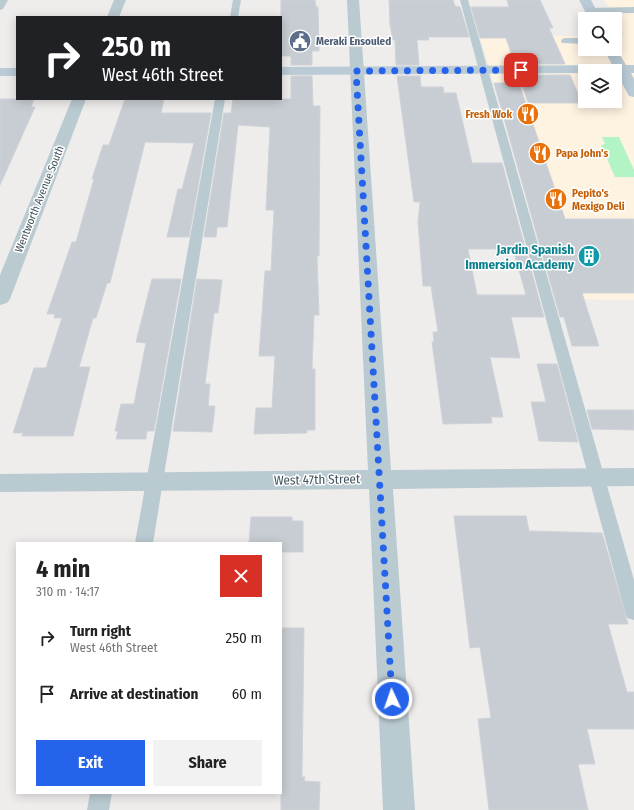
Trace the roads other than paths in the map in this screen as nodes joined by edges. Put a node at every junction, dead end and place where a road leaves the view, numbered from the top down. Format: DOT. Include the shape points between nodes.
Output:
graph roads {
  1 [pos="4,0"];
  2 [pos="120,0"];
  3 [pos="237,0"];
  4 [pos="353,0"];
  5 [pos="464,0"];
  6 [pos="585,0"];
  7 [pos="0,7"];
  8 [pos="591,12"];
  9 [pos="632,12"];
  10 [pos="622,13"];
  11 [pos="113,16"];
  12 [pos="234,16"];
  13 [pos="565,41"];
  14 [pos="578,41"];
  15 [pos="617,56"];
  16 [pos="628,69"];
  17 [pos="483,70"];
  18 [pos="282,71"];
  19 [pos="356,71"];
  20 [pos="0,72"];
  21 [pos="16,72"];
  22 [pos="634,93"];
  23 [pos="79,100"];
  24 [pos="220,100"];
  25 [pos="0,299"];
  26 [pos="634,477"];
  27 [pos="597,478"];
  28 [pos="380,479"];
  29 [pos="154,481"];
  30 [pos="0,483"];
  31 [pos="144,542"];
  32 [pos="634,612"];
  33 [pos="101,794"];
  34 [pos="98,810"];
  35 [pos="399,810"];
  1 -- 7 [label="lane"];
  2 -- 11 [label="street"];
  3 -- 12 [label="lane"];
  4 -- 19 [label="street"];
  5 -- 17 [label="lane"];
  6 -- 8 [label="main road"];
  9 -- 10 [label="lane"];
  13 -- 14 [label="lane"];
  15 -- 16 [label="main road"];
  16 -- 17 [label="main road"];
  16 -- 22 [label="main road"];
  17 -- 19 [label="main road"];
  17 -- 27 [label="lane"];
  18 -- 19 [label="main road"];
  19 -- 28 [label="street"];
  20 -- 21 [label="main road"];
  23 -- 25 [label="street, Wentworth Avenue South"];
  24 -- 29 [label="lane"];
  26 -- 27 [label="street, West 47th Street"];
  27 -- 28 [label="street, West 47th Street"];
  27 -- 32 [label="lane"];
  28 -- 29 [label="street, West 47th Street"];
  28 -- 35 [label="street"];
  29 -- 30 [label="street, West 47th Street"];
  29 -- 31 [label="lane"];
  33 -- 34 [label="lane"];
}
